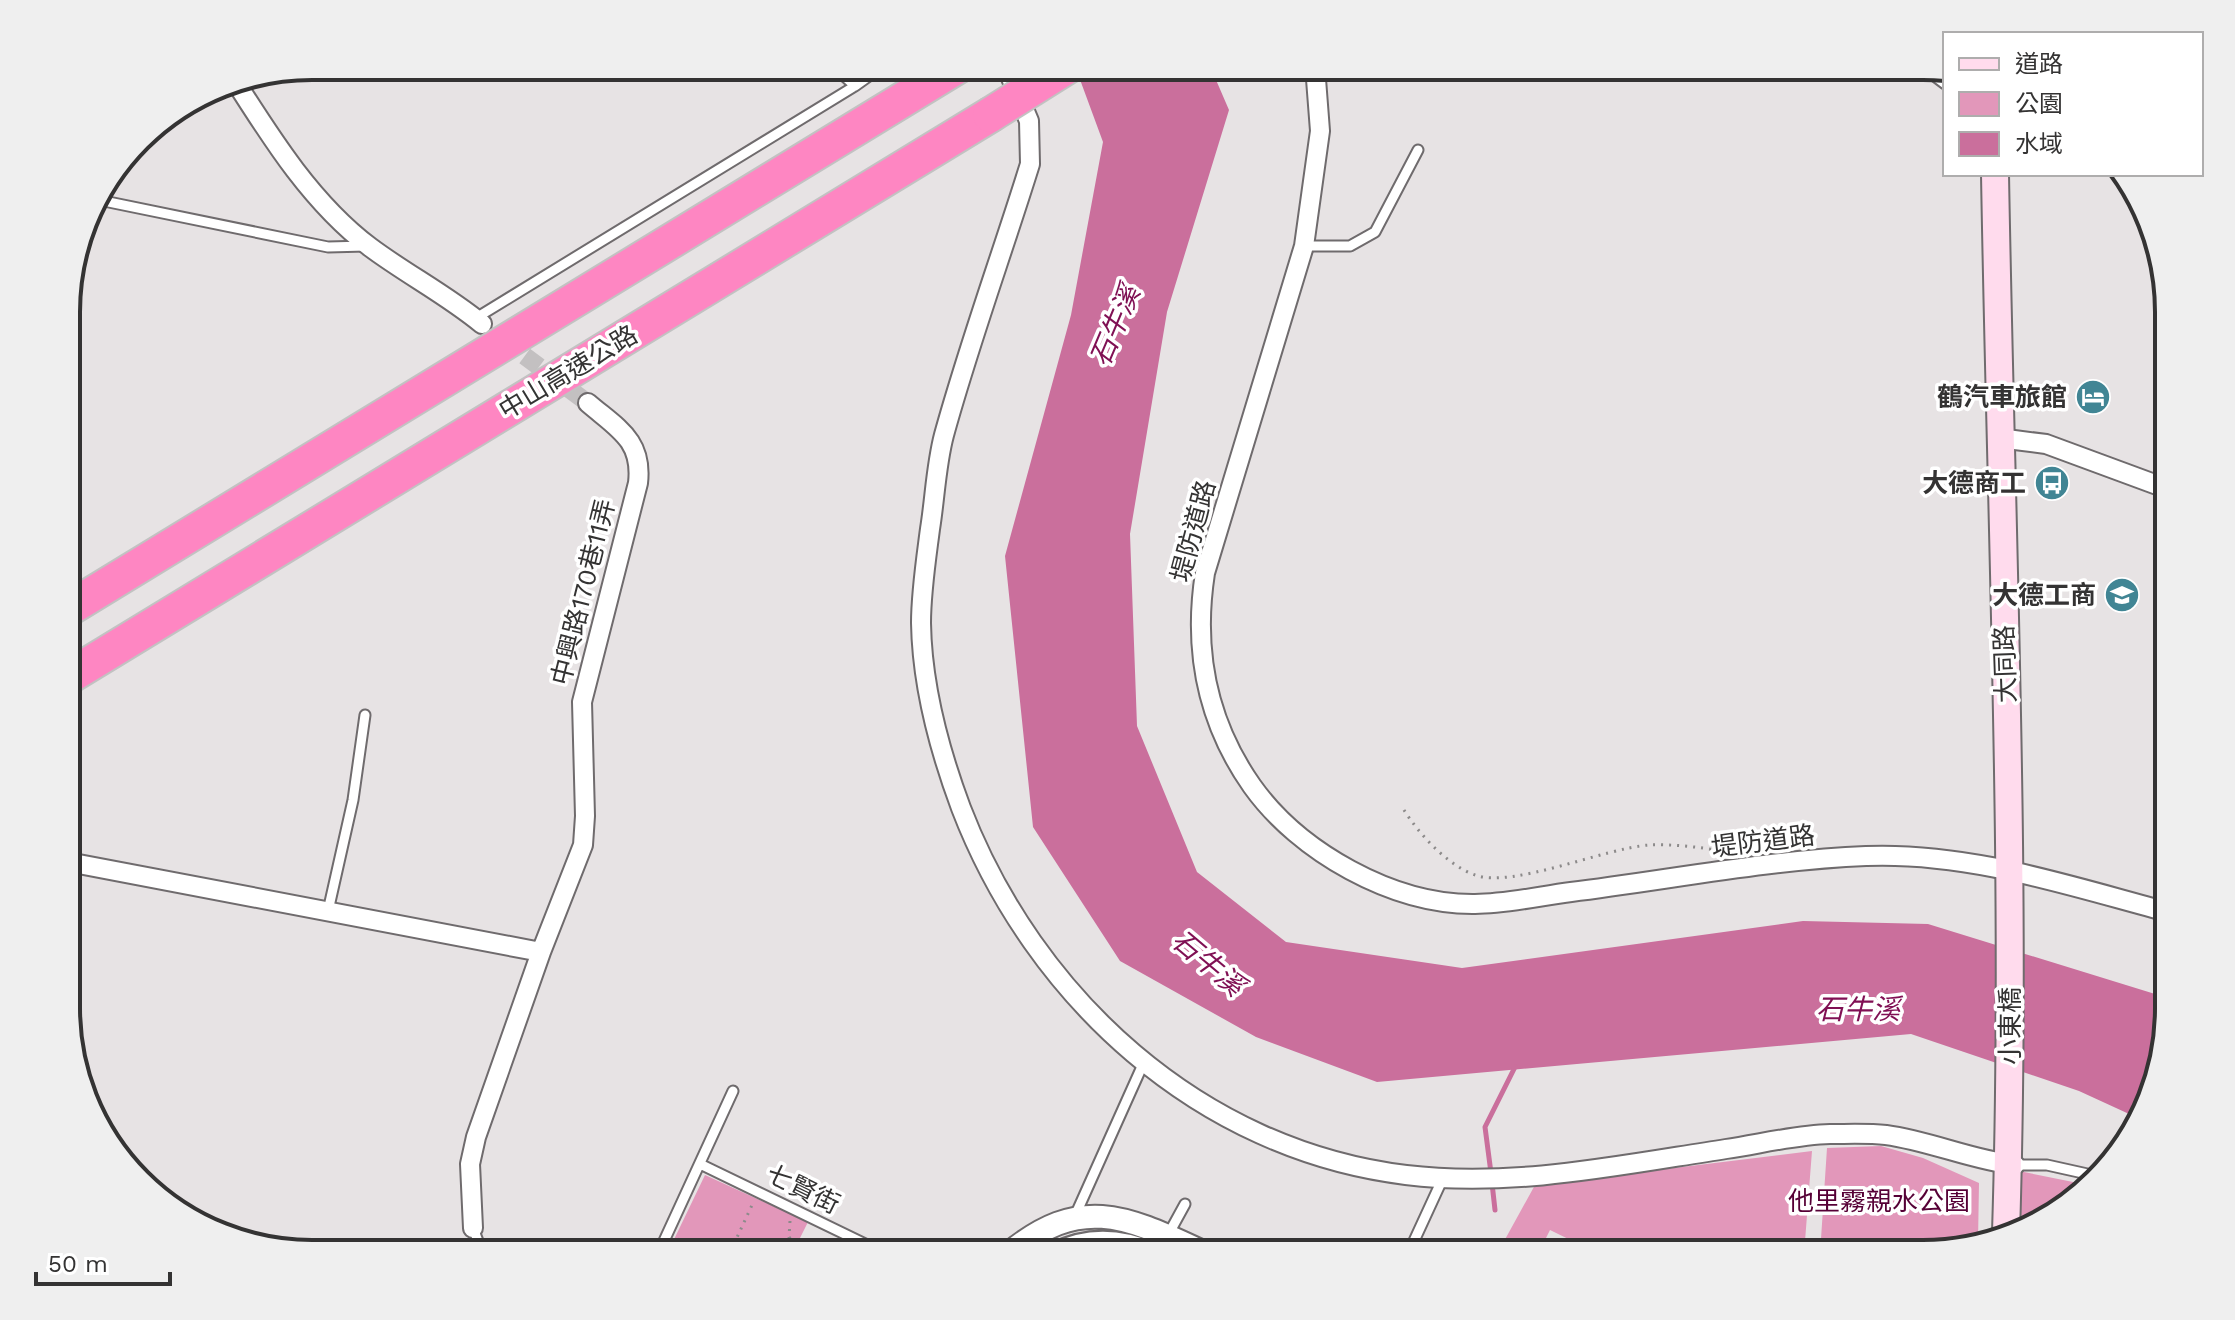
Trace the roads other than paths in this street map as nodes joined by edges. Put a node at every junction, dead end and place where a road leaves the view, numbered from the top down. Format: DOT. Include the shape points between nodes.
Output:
graph roads {
  1 [pos="848,80"];
  2 [pos="863,80"];
  3 [pos="935,80"];
  4 [pos="1012,80"];
  5 [pos="1046,80"];
  6 [pos="1316,80"];
  7 [pos="855,86"];
  8 [pos="241,91"];
  9 [pos="1418,150"];
  10 [pos="1995,176"];
  11 [pos="108,202"];
  12 [pos="369,246"];
  13 [pos="1304,246"];
  14 [pos="478,321"];
  15 [pos="588,403"];
  16 [pos="1999,438"];
  17 [pos="2155,484"];
  18 [pos="80,602"];
  19 [pos="80,670"];
  20 [pos="365,715"];
  21 [pos="80,864"];
  22 [pos="2010,870"];
  23 [pos="2155,909"];
  24 [pos="328,911"];
  25 [pos="2010,915"];
  26 [pos="541,952"];
  27 [pos="1144,1062"];
  28 [pos="733,1091"];
  29 [pos="700,1164"];
  30 [pos="2013,1165"];
  31 [pos="2085,1174"];
  32 [pos="1443,1178"];
  33 [pos="1185,1204"];
  34 [pos="1074,1218"];
  35 [pos="2007,1224"];
  36 [pos="473,1228"];
  37 [pos="1168,1235"];
  38 [pos="478,1240"];
  39 [pos="664,1240"];
  40 [pos="857,1240"];
  41 [pos="1028,1240"];
  42 [pos="1178,1240"];
  43 [pos="1414,1240"];
  1 -- 7 [label="lane"];
  2 -- 7 [label="lane"];
  3 -- 18 [label="highway"];
  4 -- 27 [label="street" via="1029,121 1030,164 943,440 922,606 924,668 942,758 992,876 1024,931 1067,988"];
  5 -- 19 [label="highway, 中山高速公路, bridge"];
  6 -- 13 [label="street, 堤防道路" via="1320,131"];
  7 -- 14 [label="lane"];
  8 -- 12 [label="street" via="322,206"];
  9 -- 13 [label="lane" via="1375,232 1350,246"];
  10 -- 16 [label="main road, 大同路"];
  11 -- 12 [label="lane" via="328,247"];
  12 -- 14 [label="street"];
  13 -- 22 [label="street, 堤防道路" via="1205,573 1199,624 1204,675 1228,748 1256,791 1291,829 1368,880 1418,897 1474,904 1785,862 1868,856 1947,859"];
  15 -- 26 [label="street, 中興路170巷11弄" via="635,447 640,464 582,702 583,845"];
  16 -- 17 [label="street" via="2046,444"];
  16 -- 22 [label="main road, 大同路"];
  20 -- 24 [label="lane"];
  21 -- 24 [label="street"];
  22 -- 23 [label="street, 堤防道路"];
  22 -- 25 [label="main road, 大同路"];
  24 -- 26 [label="street"];
  25 -- 30 [label="main road, 小東橋"];
  26 -- 36 [label="street, 中興路170巷11弄" via="476,1137 470,1176"];
  27 -- 32 [label="street" via="1232,1122 1265,1137 1370,1169"];
  27 -- 34 [label="lane"];
  28 -- 29 [label="lane"];
  29 -- 39 [label="lane"];
  29 -- 40 [label="lane, 七賢街"];
  30 -- 31 [label="lane"];
  30 -- 32 [label="street" via="1885,1135 1823,1134 1555,1175"];
  30 -- 35 [label="main road"];
  32 -- 43 [label="lane"];
  33 -- 37 [label="lane"];
  34 -- 37 [label="street" via="1113,1216"];
  34 -- 41 [label="street"];
  36 -- 38 [label="lane, 中興路170巷11弄"];
  37 -- 42 [label="street"];
}
